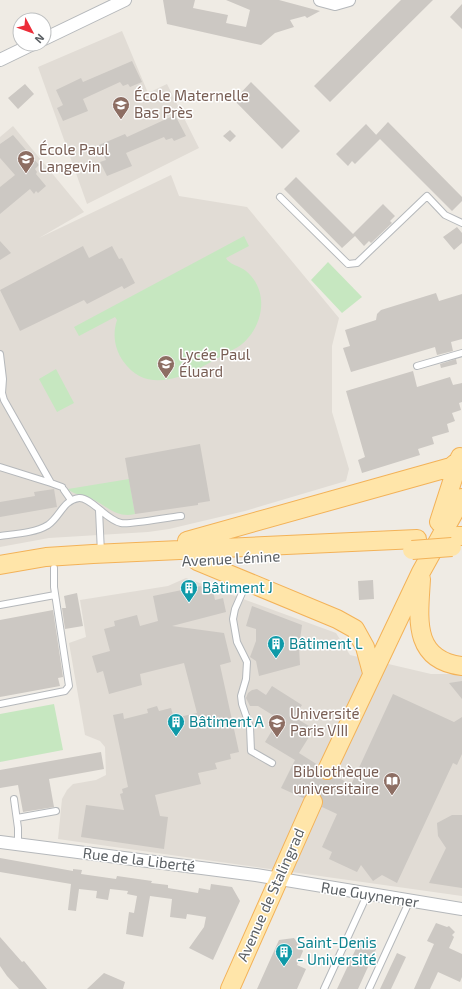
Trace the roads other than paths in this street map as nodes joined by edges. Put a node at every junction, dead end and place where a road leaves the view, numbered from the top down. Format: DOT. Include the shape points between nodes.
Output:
graph roads {
  1 [pos="125,0"];
  2 [pos="320,0"];
  3 [pos="349,0"];
  4 [pos="52,35"];
  5 [pos="16,52"];
  6 [pos="0,60"];
  7 [pos="280,197"];
  8 [pos="462,222"];
  9 [pos="462,353"];
  10 [pos="0,354"];
  11 [pos="417,366"];
  12 [pos="462,443"];
  13 [pos="461,460"];
  14 [pos="0,467"];
  15 [pos="439,470"];
  16 [pos="51,483"];
  17 [pos="462,498"];
  18 [pos="71,500"];
  19 [pos="99,510"];
  20 [pos="181,516"];
  21 [pos="0,536"];
  22 [pos="458,542"];
  23 [pos="414,545"];
  24 [pos="162,550"];
  25 [pos="101,554"];
  26 [pos="196,561"];
  27 [pos="0,565"];
  28 [pos="54,568"];
  29 [pos="421,572"];
  30 [pos="0,577"];
  31 [pos="246,582"];
  32 [pos="55,595"];
  33 [pos="0,605"];
  34 [pos="462,666"];
  35 [pos="372,673"];
  36 [pos="0,704"];
  37 [pos="272,763"];
  38 [pos="327,770"];
  39 [pos="14,799"];
  40 [pos="313,802"];
  41 [pos="56,811"];
  42 [pos="17,818"];
  43 [pos="0,842"];
  44 [pos="18,844"];
  45 [pos="278,880"];
  46 [pos="367,895"];
  47 [pos="409,902"];
  48 [pos="462,909"];
  49 [pos="230,989"];
  50 [pos="324,989"];
  51 [pos="369,989"];
  1 -- 4 [label="street"];
  2 -- 3 [label="street" via="336,4"];
  5 -- 6 [label="street"];
  7 -- 8 [label="lane" via="348,264 357,263 427,196 446,215"];
  9 -- 11 [label="lane"];
  10 -- 16 [label="lane" via="4,400"];
  12 -- 15 [label="main road"];
  13 -- 15 [label="main road"];
  13 -- 29 [label="main road"];
  14 -- 16 [label="lane"];
  15 -- 24 [label="main road"];
  16 -- 18 [label="lane" via="63,489"];
  17 -- 29 [label="main road"];
  18 -- 19 [label="lane" via="82,498"];
  18 -- 21 [label="lane" via="48,525 30,532"];
  19 -- 20 [label="lane" via="109,518 122,523"];
  19 -- 25 [label="lane"];
  22 -- 23 [label="main road, Avenue Lénine"];
  23 -- 24 [label="main road, Avenue Lénine"];
  23 -- 26 [label="main road, Avenue Lénine"];
  24 -- 25 [label="main road, Avenue Lénine"];
  25 -- 27 [label="main road, Avenue Lénine" via="46,557"];
  26 -- 28 [label="main road, Avenue Lénine"];
  26 -- 31 [label="main road"];
  28 -- 30 [label="main road, Avenue Lénine"];
  28 -- 32 [label="lane"];
  29 -- 34 [label="main road" via="419,619 423,641 440,659"];
  29 -- 35 [label="main road"];
  31 -- 35 [label="main road" via="337,618 355,629 365,647"];
  31 -- 37 [label="lane" via="233,619 237,642 247,662 242,704 250,727 250,751"];
  32 -- 33 [label="lane"];
  32 -- 36 [label="lane" via="69,686 65,691"];
  35 -- 38 [label="main road"];
  39 -- 42 [label="lane"];
  40 -- 45 [label="main road, Avenue de Stalingrad"];
  41 -- 42 [label="lane"];
  42 -- 44 [label="lane"];
  43 -- 44 [label="street, Rue de la Liberté"];
  44 -- 45 [label="street, Rue de la Liberté"];
  45 -- 46 [label="street, Rue Guynemer"];
  45 -- 49 [label="main road, Avenue de Stalingrad"];
  46 -- 47 [label="street, Rue Guynemer"];
  46 -- 50 [label="lane"];
  47 -- 48 [label="street, Rue Guynemer"];
  47 -- 51 [label="lane"];
}
